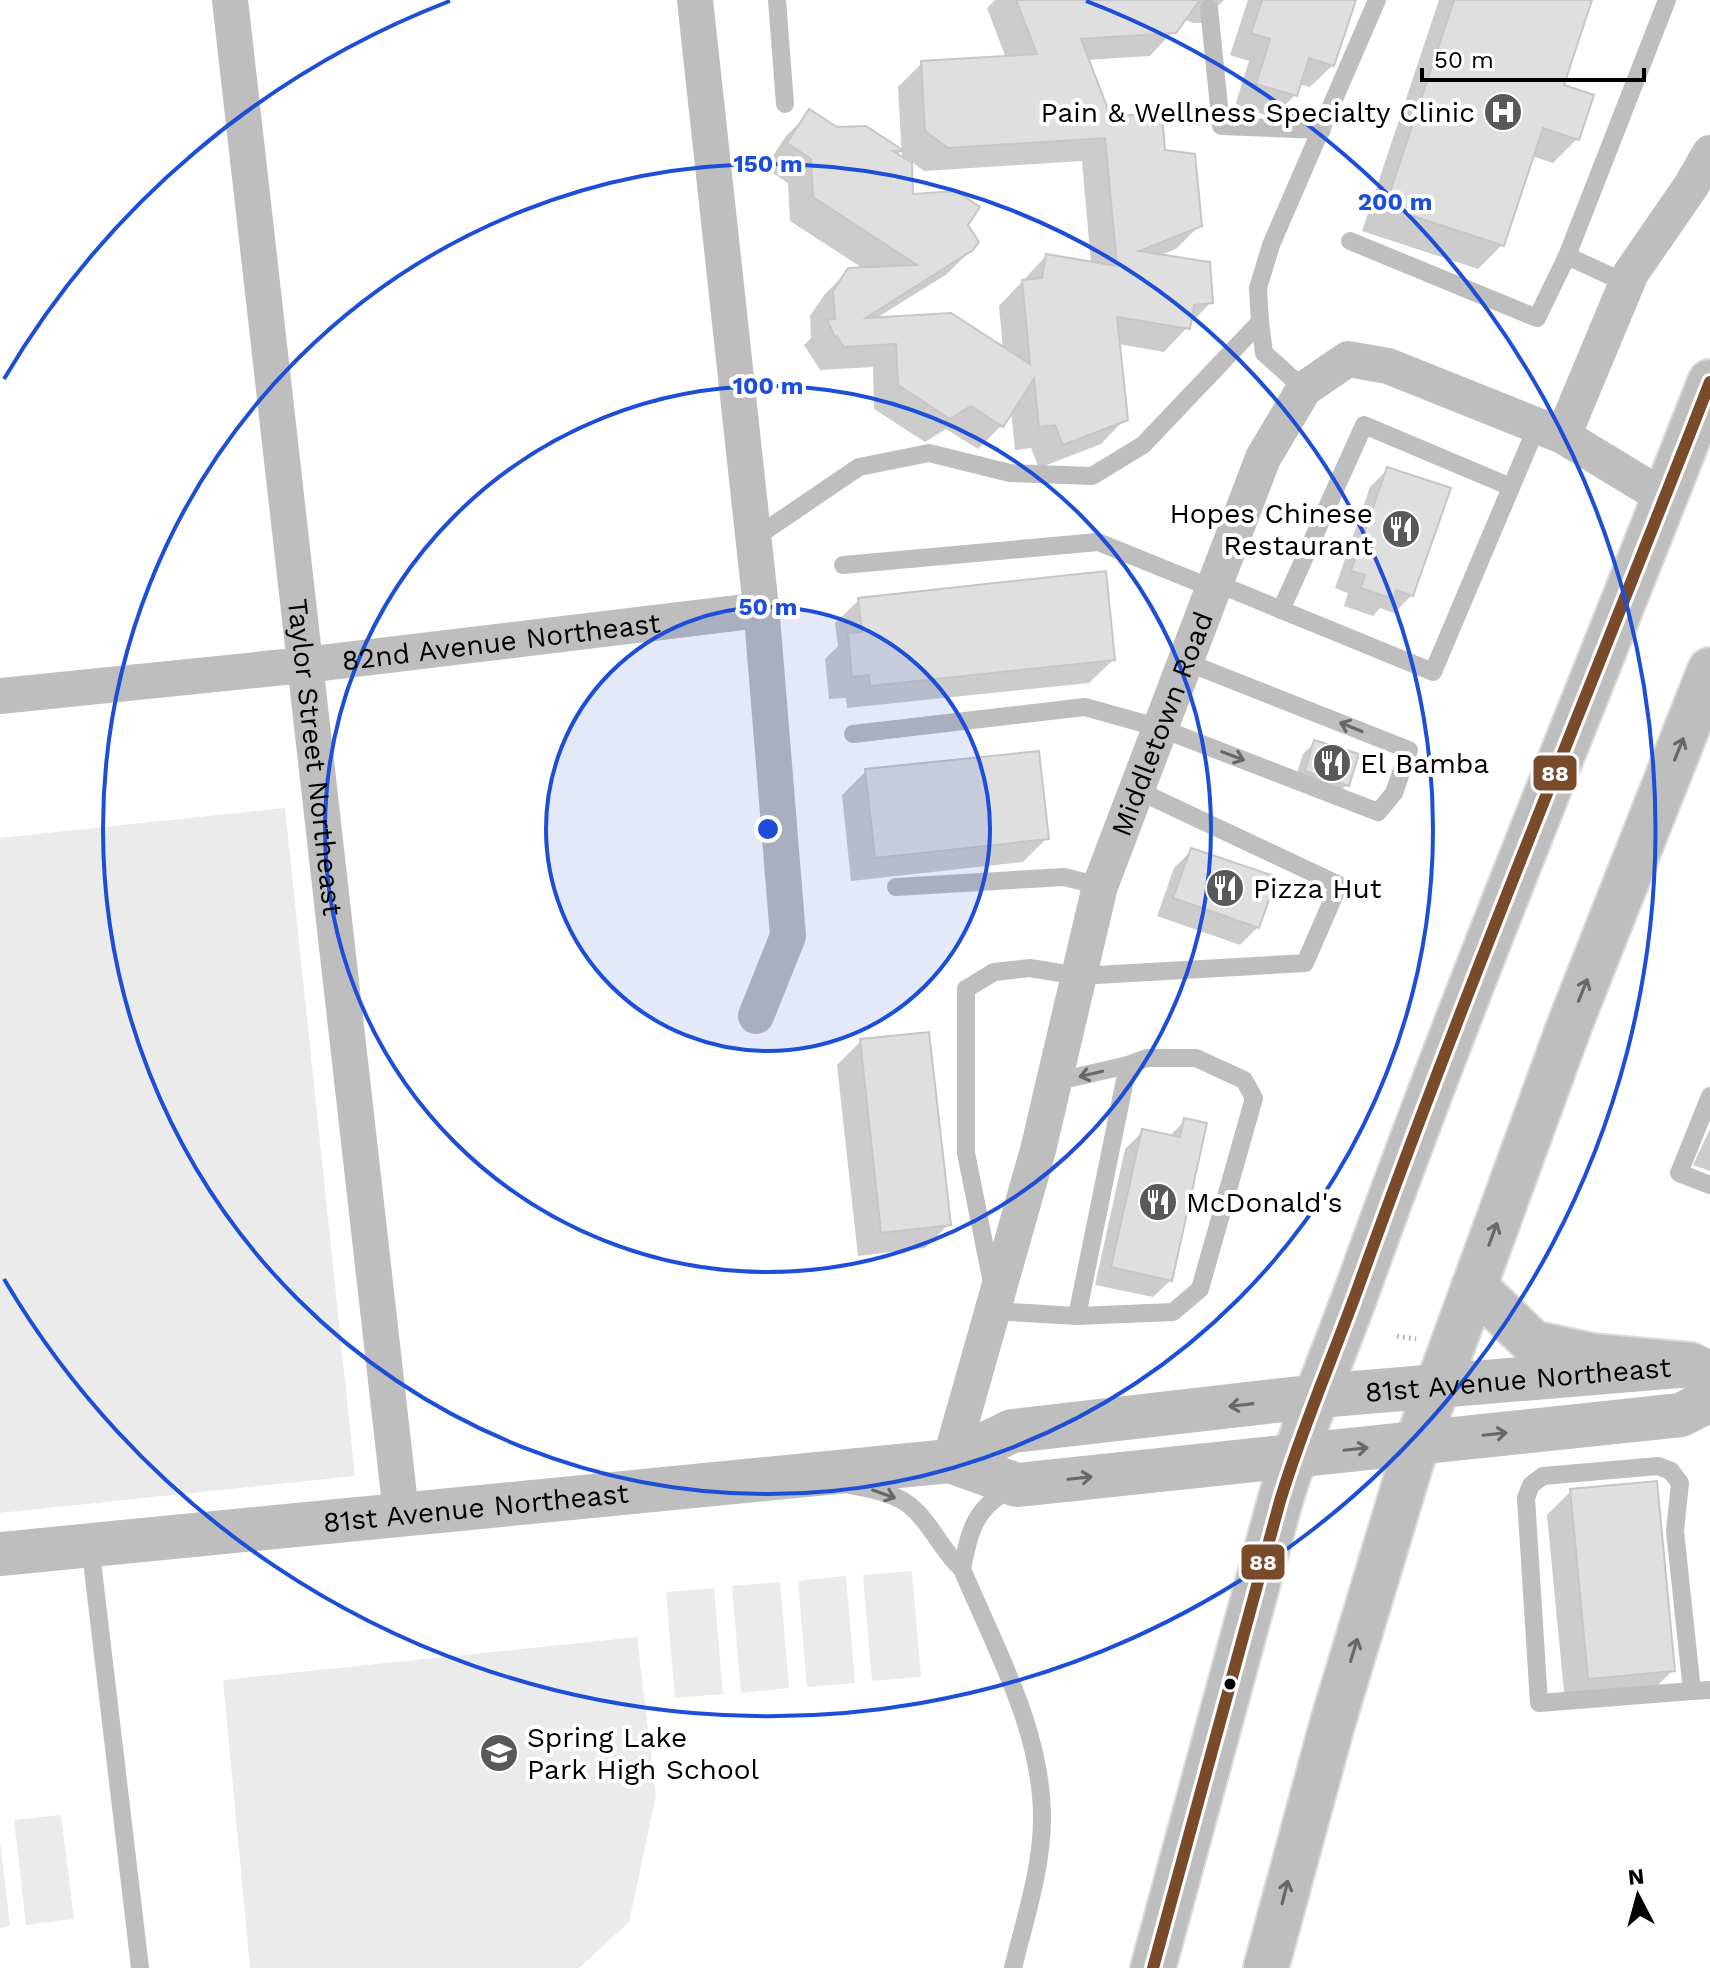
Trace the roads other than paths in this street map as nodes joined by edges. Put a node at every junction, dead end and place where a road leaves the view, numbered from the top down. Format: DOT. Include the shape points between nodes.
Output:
graph roads {
  1 [pos="230,0"];
  2 [pos="695,0"];
  3 [pos="778,0"];
  4 [pos="1377,0"];
  5 [pos="1667,0"];
  6 [pos="1209,8"];
  7 [pos="785,104"];
  8 [pos="1322,130"];
  9 [pos="1710,153"];
  10 [pos="1350,241"];
  11 [pos="1567,256"];
  12 [pos="1626,283"];
  13 [pos="1260,322"];
  14 [pos="1710,382"];
  15 [pos="1304,389"];
  16 [pos="1550,431"];
  17 [pos="1511,487"];
  18 [pos="1665,498"];
  19 [pos="753,539"];
  20 [pos="843,565"];
  21 [pos="1215,586"];
  22 [pos="761,610"];
  23 [pos="1281,610"];
  24 [pos="1186,662"];
  25 [pos="305,665"];
  26 [pos="1710,670"];
  27 [pos="0,696"];
  28 [pos="1160,728"];
  29 [pos="853,734"];
  30 [pos="1137,790"];
  31 [pos="1100,886"];
  32 [pos="896,887"];
  33 [pos="1079,976"];
  34 [pos="756,1016"];
  35 [pos="1128,1065"];
  36 [pos="1054,1082"];
  37 [pos="1710,1096"];
  38 [pos="1710,1185"];
  39 [pos="1474,1286"];
  40 [pos="995,1306"];
  41 [pos="1077,1316"];
  42 [pos="1703,1379"];
  43 [pos="1437,1386"];
  44 [pos="1318,1396"];
  45 [pos="1417,1443"];
  46 [pos="1295,1455"];
  47 [pos="950,1461"];
  48 [pos="808,1475"];
  49 [pos="1017,1485"];
  50 [pos="401,1513"];
  51 [pos="90,1544"];
  52 [pos="0,1554"];
  53 [pos="962,1569"];
  54 [pos="1701,1690"];
  55 [pos="140,1968"];
  56 [pos="1013,1968"];
  57 [pos="1153,1968"];
  58 [pos="1266,1968"];
  1 -- 25 [label="street, Taylor Street Northeast"];
  2 -- 19 [label="street"];
  3 -- 7 [label="lane"];
  4 -- 8 [label="lane"];
  5 -- 11 [label="lane"];
  6 -- 8 [label="lane" via="1221,126"];
  8 -- 13 [label="lane" via="1271,245 1258,288"];
  9 -- 12 [label="street"];
  10 -- 11 [label="lane" via="1537,318"];
  11 -- 12 [label="lane"];
  12 -- 16 [label="street"];
  13 -- 15 [label="lane" via="1264,353"];
  13 -- 19 [label="lane" via="1143,445 1092,476 1010,473 929,453 859,467"];
  14 -- 18 [label="main road"];
  15 -- 16 [label="street, Middletown Road" via="1348,359 1388,366"];
  15 -- 21 [label="street, Middletown Road" via="1263,458"];
  16 -- 17 [label="lane"];
  16 -- 18 [label="street, Middletown Road"];
  17 -- 23 [label="lane" via="1364,425"];
  17 -- 23 [label="lane" via="1433,672"];
  18 -- 44 [label="main road" via="1551,778"];
  19 -- 22 [label="street"];
  20 -- 21 [label="lane" via="1098,542"];
  21 -- 23 [label="lane"];
  21 -- 24 [label="street, Middletown Road"];
  22 -- 25 [label="street, 82nd Avenue Northeast"];
  22 -- 34 [label="street" via="788,936"];
  24 -- 28 [label="street, Middletown Road"];
  28 -- 24 [label="lane, one-way" via="1378,812 1394,793 1409,750"];
  25 -- 27 [label="street, 82nd Avenue Northeast"];
  25 -- 50 [label="street, Taylor Street Northeast"];
  39 -- 26 [label="main road, one-way" via="1570,1024"];
  28 -- 29 [label="lane" via="1085,707"];
  28 -- 30 [label="street, Middletown Road"];
  30 -- 31 [label="street, Middletown Road"];
  30 -- 33 [label="lane" via="1339,885 1305,963"];
  31 -- 32 [label="lane" via="1064,877"];
  31 -- 33 [label="street, Middletown Road"];
  33 -- 36 [label="street, Middletown Road"];
  33 -- 40 [label="lane" via="1030,968 994,972 966,989 966,1153"];
  35 -- 36 [label="lane, one-way"];
  35 -- 41 [label="lane"];
  35 -- 41 [label="lane" via="1147,1058 1196,1058 1244,1080 1254,1098 1200,1289 1173,1312"];
  36 -- 40 [label="street, Middletown Road"];
  37 -- 38 [label="lane" via="1679,1173"];
  39 -- 42 [label="main road" via="1533,1343"];
  39 -- 43 [label="main road"];
  40 -- 41 [label="lane"];
  40 -- 47 [label="street, Middletown Road"];
  42 -- 43 [label="main road, 81st Avenue Northeast"];
  45 -- 42 [label="main road, 81st Avenue Northeast, one-way" via="1681,1415"];
  43 -- 44 [label="main road, 81st Avenue Northeast"];
  43 -- 45 [label="main road"];
  44 -- 46 [label="main road"];
  44 -- 47 [label="main road, 81st Avenue Northeast, one-way" via="1012,1431"];
  46 -- 45 [label="main road, 81st Avenue Northeast, one-way"];
  58 -- 45 [label="main road, one-way"];
  49 -- 46 [label="main road, 81st Avenue Northeast, one-way"];
  46 -- 57 [label="main road"];
  47 -- 48 [label="main road, 81st Avenue Northeast"];
  47 -- 49 [label="main road, 81st Avenue Northeast"];
  48 -- 50 [label="main road, 81st Avenue Northeast"];
  48 -- 53 [label="lane, one-way" via="909,1504"];
  49 -- 53 [label="lane" via="983,1507"];
  50 -- 51 [label="main road, 81st Avenue Northeast"];
  51 -- 52 [label="main road, 81st Avenue Northeast"];
  51 -- 55 [label="lane"];
  53 -- 56 [label="lane" via="1023,1714 1037,1764 1039,1858"];
  54 -- 54 [label="lane" via="1539,1703 1526,1498 1531,1485 1543,1476 1658,1466 1671,1471 1680,1483 1675,1531"];
}
